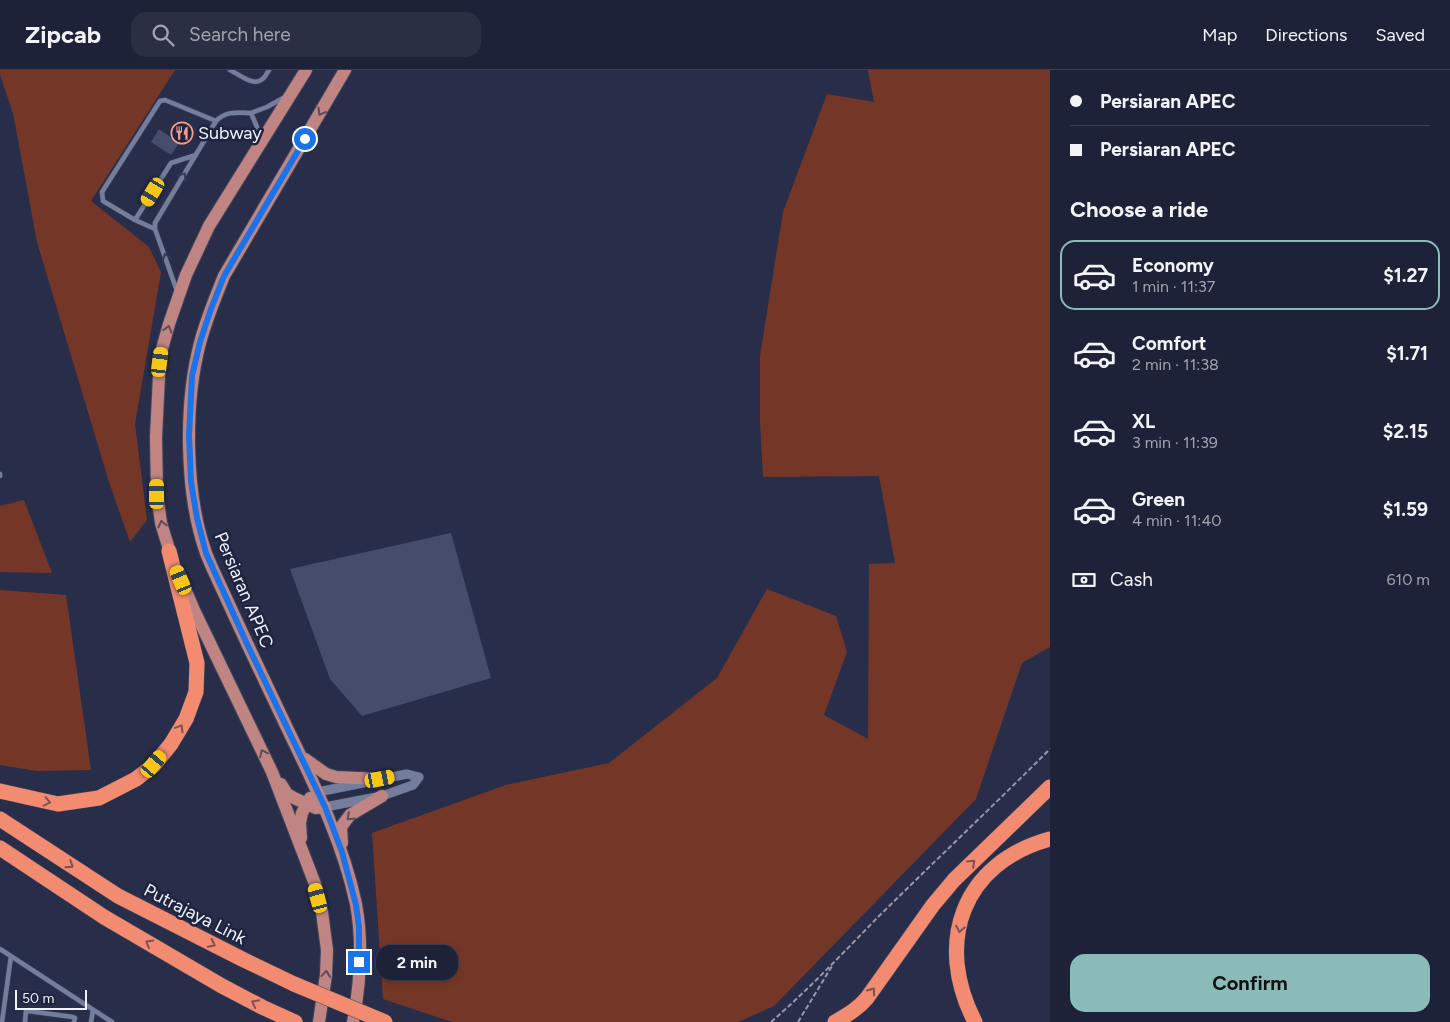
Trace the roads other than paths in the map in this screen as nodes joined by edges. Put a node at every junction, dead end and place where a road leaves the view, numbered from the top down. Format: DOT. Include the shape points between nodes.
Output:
graph roads {
  1 [pos="230,70"];
  2 [pos="269,70"];
  3 [pos="306,70"];
  4 [pos="345,70"];
  5 [pos="291,93"];
  6 [pos="251,113"];
  7 [pos="216,121"];
  8 [pos="258,146"];
  9 [pos="196,155"];
  10 [pos="135,220"];
  11 [pos="155,229"];
  12 [pos="179,296"];
  13 [pos="169,551"];
  14 [pos="301,755"];
  15 [pos="272,772"];
  16 [pos="380,779"];
  17 [pos="1050,787"];
  18 [pos="0,791"];
  19 [pos="318,792"];
  20 [pos="382,796"];
  21 [pos="307,804"];
  22 [pos="325,807"];
  23 [pos="0,819"];
  24 [pos="1050,839"];
  25 [pos="0,848"];
  26 [pos="302,848"];
  27 [pos="342,852"];
  28 [pos="0,949"];
  29 [pos="11,956"];
  30 [pos="93,1010"];
  31 [pos="292,1021"];
  32 [pos="2,1022"];
  33 [pos="25,1022"];
  34 [pos="74,1022"];
  35 [pos="91,1022"];
  36 [pos="112,1022"];
  37 [pos="318,1022"];
  38 [pos="353,1022"];
  39 [pos="385,1022"];
  40 [pos="836,1022"];
  41 [pos="974,1022"];
  1 -- 2 [label="lane" via="256,82 262,80"];
  3 -- 5 [label="main road"];
  4 -- 14 [label="main road, Persiaran APEC, one-way" via="224,276 200,342 192,376 191,482 206,553"];
  5 -- 6 [label="lane"];
  5 -- 8 [label="main road"];
  6 -- 7 [label="lane" via="229,113"];
  6 -- 8 [label="lane" via="257,127"];
  7 -- 9 [label="lane"];
  7 -- 10 [label="lane" via="165,100 157,104 102,192 103,201"];
  8 -- 12 [label="main road" via="208,226"];
  9 -- 10 [label="lane" via="171,163"];
  11 -- 9 [label="lane, one-way" via="157,217"];
  10 -- 11 [label="lane"];
  12 -- 11 [label="lane, one-way"];
  13 -- 12 [label="main road, one-way" via="157,494 157,408 162,349"];
  15 -- 13 [label="main road, one-way"];
  18 -- 13 [label="highway, one-way" via="58,804 99,798 136,779 171,744 186,719 196,692 197,663"];
  14 -- 16 [label="main road" via="321,771 336,777"];
  14 -- 19 [label="main road, Persiaran APEC"];
  15 -- 21 [label="main road" via="288,794"];
  15 -- 26 [label="main road"];
  16 -- 19 [label="street"];
  16 -- 20 [label="street" via="407,774 418,777 413,785"];
  40 -- 17 [label="highway, one-way" via="867,998 954,880"];
  19 -- 21 [label="main road" via="310,797"];
  19 -- 22 [label="main road, Persiaran APEC"];
  20 -- 22 [label="street"];
  20 -- 27 [label="main road, one-way" via="350,815 341,827"];
  21 -- 22 [label="main road"];
  21 -- 26 [label="main road" via="300,823"];
  22 -- 27 [label="main road, Persiaran APEC"];
  23 -- 39 [label="highway, Putrajaya Link, one-way, bridge" via="118,896 294,984"];
  24 -- 41 [label="highway, one-way" via="1000,862 976,887 965,906 956,960 961,990"];
  31 -- 25 [label="highway, one-way" via="222,986 104,917"];
  37 -- 26 [label="main road, one-way" via="326,975 326,933 315,884"];
  27 -- 38 [label="main road, Persiaran APEC" via="359,927 357,999"];
  28 -- 29 [label="lane"];
  29 -- 30 [label="lane"];
  29 -- 32 [label="lane"];
  30 -- 35 [label="lane"];
  30 -- 36 [label="lane"];
  33 -- 34 [label="lane" via="28,1011 73,1017"];
}
